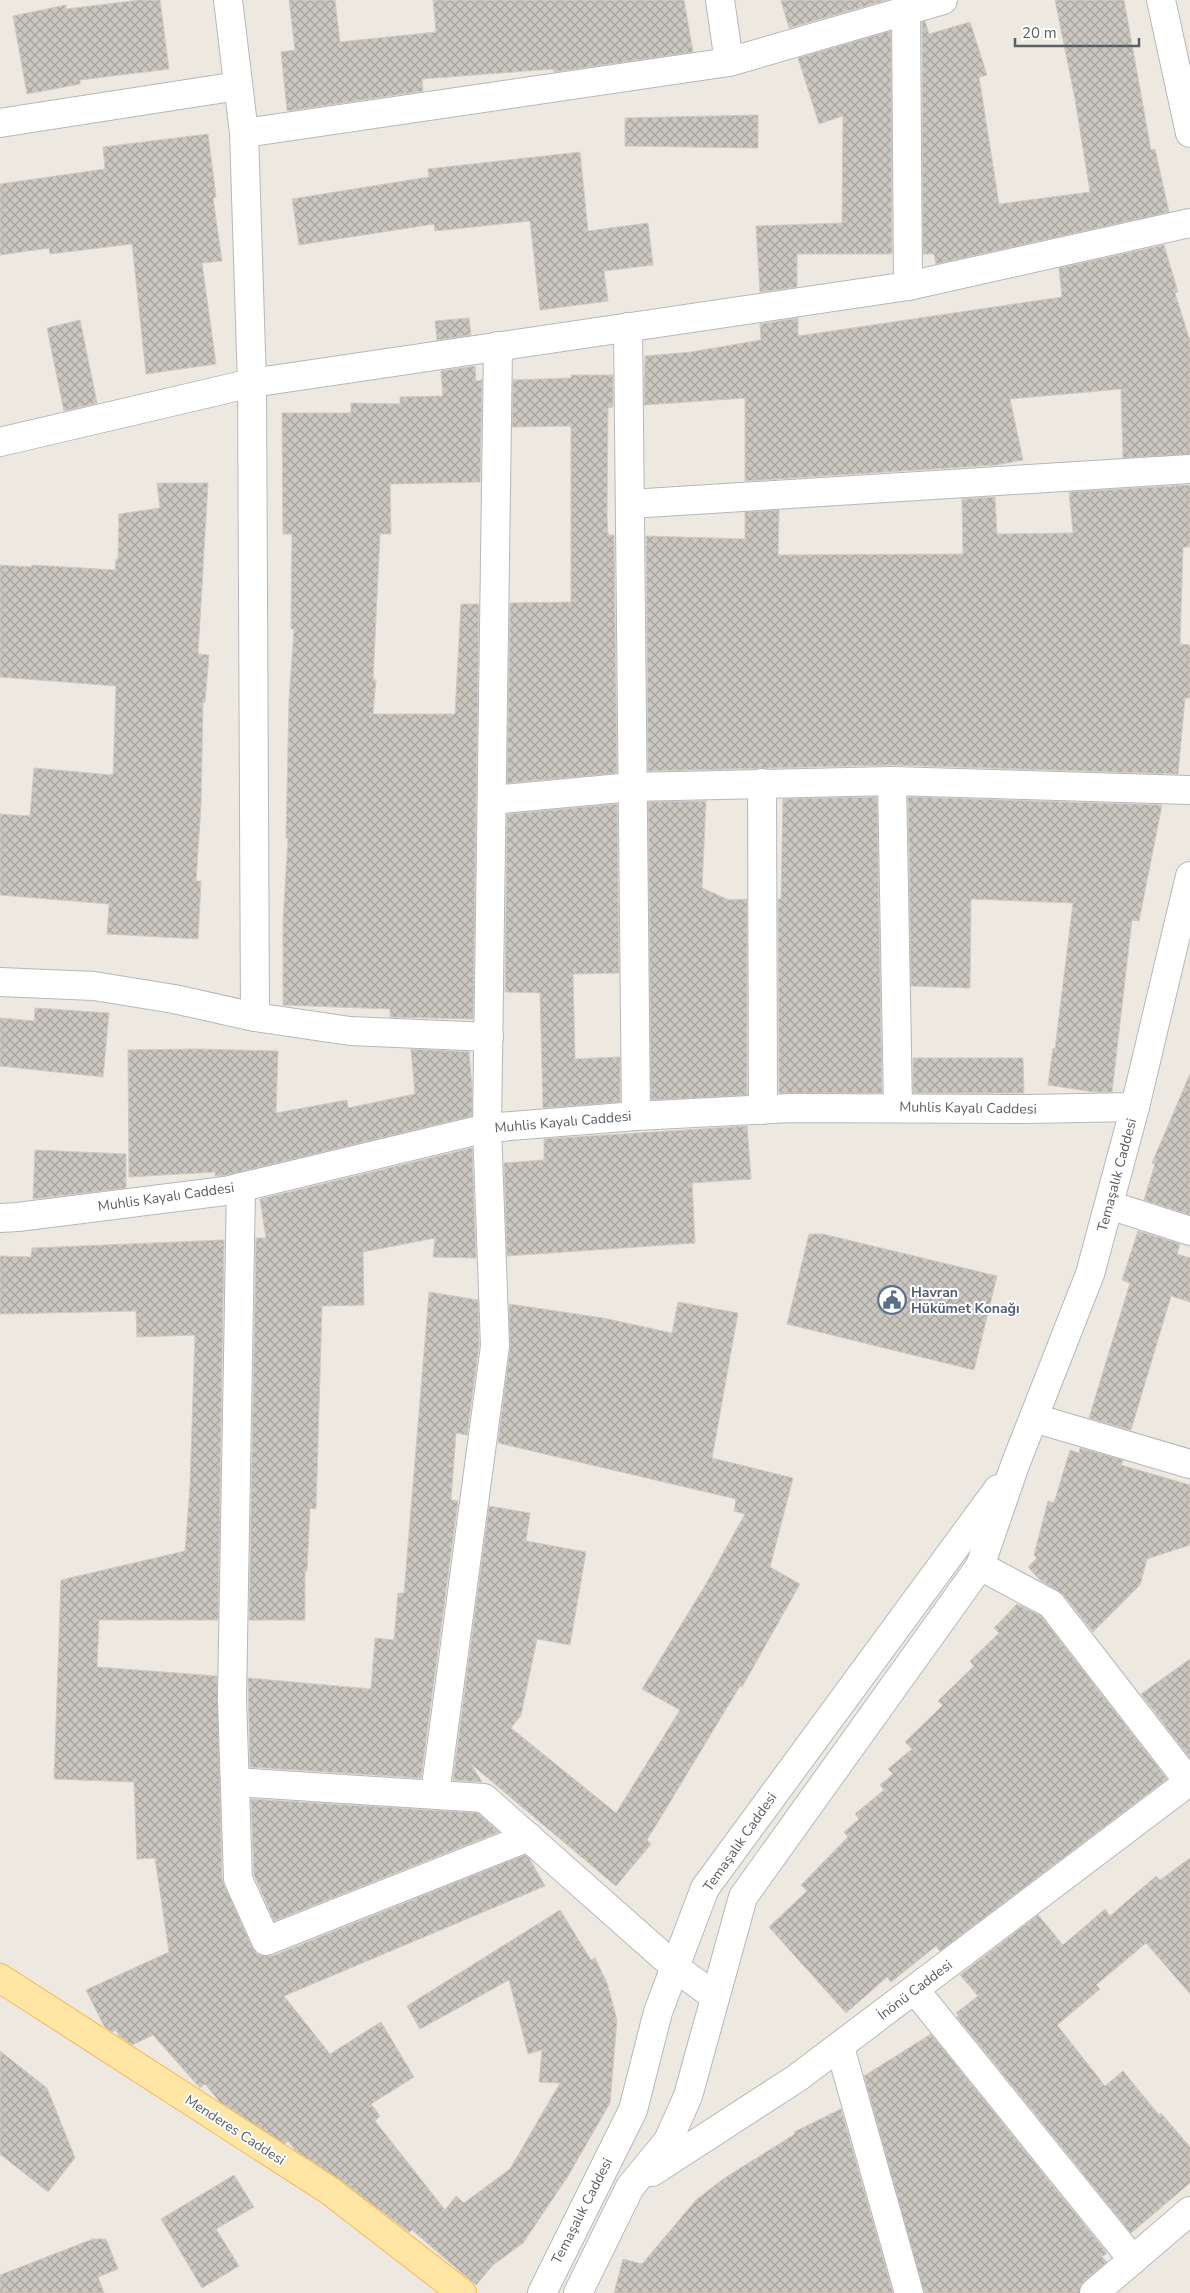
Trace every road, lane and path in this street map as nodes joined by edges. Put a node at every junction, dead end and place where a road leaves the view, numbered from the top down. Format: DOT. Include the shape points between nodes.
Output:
graph roads {
  1 [pos="228,0"];
  2 [pos="720,0"];
  3 [pos="943,0"];
  4 [pos="1161,0"];
  5 [pos="906,10"];
  6 [pos="729,62"];
  7 [pos="238,86"];
  8 [pos="0,123"];
  9 [pos="244,133"];
  10 [pos="1190,133"];
  11 [pos="1190,223"];
  12 [pos="908,286"];
  13 [pos="628,327"];
  14 [pos="498,346"];
  15 [pos="252,383"];
  16 [pos="0,442"];
  17 [pos="1190,469"];
  18 [pos="630,504"];
  19 [pos="892,781"];
  20 [pos="762,782"];
  21 [pos="632,787"];
  22 [pos="1190,790"];
  23 [pos="492,800"];
  24 [pos="1190,876"];
  25 [pos="0,982"];
  26 [pos="255,1018"];
  27 [pos="489,1037"];
  28 [pos="898,1107"];
  29 [pos="1135,1107"];
  30 [pos="763,1110"];
  31 [pos="636,1116"];
  32 [pos="487,1128"];
  33 [pos="241,1187"];
  34 [pos="1109,1206"];
  35 [pos="0,1218"];
  36 [pos="1190,1231"];
  37 [pos="1034,1418"];
  38 [pos="1190,1464"];
  39 [pos="1015,1465"];
  40 [pos="980,1566"];
  41 [pos="234,1782"];
  42 [pos="1189,1782"];
  43 [pos="435,1794"];
  44 [pos="529,1837"];
  45 [pos="675,1967"];
  46 [pos="0,1978"];
  47 [pos="915,1990"];
  48 [pos="715,1997"];
  49 [pos="840,2047"];
  50 [pos="630,2187"];
  51 [pos="1190,2211"];
  52 [pos="1133,2260"];
  53 [pos="462,2293"];
  54 [pos="542,2293"];
  55 [pos="578,2293"];
  56 [pos="909,2293"];
  57 [pos="1094,2293"];
  1 -- 7 [label="street"];
  2 -- 6 [label="street"];
  3 -- 5 [label="street"];
  4 -- 10 [label="street"];
  5 -- 6 [label="street"];
  5 -- 12 [label="street"];
  6 -- 9 [label="street"];
  7 -- 8 [label="street"];
  7 -- 9 [label="street"];
  9 -- 15 [label="street"];
  11 -- 12 [label="street"];
  12 -- 13 [label="street"];
  13 -- 14 [label="street"];
  13 -- 18 [label="street"];
  14 -- 15 [label="street"];
  14 -- 23 [label="street"];
  15 -- 16 [label="street"];
  15 -- 26 [label="street"];
  17 -- 18 [label="street"];
  18 -- 21 [label="street"];
  19 -- 20 [label="street"];
  19 -- 22 [label="street"];
  19 -- 28 [label="street"];
  20 -- 21 [label="street"];
  20 -- 30 [label="street"];
  21 -- 23 [label="street"];
  21 -- 31 [label="street"];
  23 -- 27 [label="street"];
  24 -- 29 [label="street, Temaşalık Caddesi"];
  25 -- 26 [label="street" via="94,986 174,999"];
  26 -- 27 [label="street" via="350,1031"];
  27 -- 32 [label="street"];
  28 -- 29 [label="street, Muhlis Kayalı Caddesi"];
  28 -- 30 [label="street, Muhlis Kayalı Caddesi"];
  29 -- 34 [label="street, Temaşalık Caddesi"];
  30 -- 31 [label="street, Muhlis Kayalı Caddesi"];
  31 -- 32 [label="street, Muhlis Kayalı Caddesi"];
  32 -- 33 [label="street, Muhlis Kayalı Caddesi"];
  32 -- 43 [label="street" via="495,1346"];
  33 -- 35 [label="street, Muhlis Kayalı Caddesi"];
  33 -- 41 [label="street" via="232,1699"];
  34 -- 36 [label="street"];
  34 -- 37 [label="street, Temaşalık Caddesi" via="1090,1274"];
  37 -- 38 [label="street"];
  37 -- 39 [label="street, Temaşalık Caddesi"];
  39 -- 40 [label="street, Temaşalık Caddesi"];
  39 -- 45 [label="street, Temaşalık Caddesi" via="706,1888"];
  40 -- 42 [label="street" via="1051,1604"];
  40 -- 48 [label="street, Temaşalık Caddesi" via="743,1896"];
  41 -- 43 [label="street"];
  41 -- 44 [label="street" via="238,1879 266,1941"];
  42 -- 47 [label="street, İnönü Caddesi"];
  43 -- 44 [label="street" via="484,1798"];
  44 -- 45 [label="street"];
  45 -- 48 [label="street"];
  45 -- 54 [label="street, Temaşalık Caddesi" via="658,2012 633,2110"];
  46 -- 53 [label="main road, Menderes Caddesi" via="330,2191"];
  47 -- 49 [label="street, İnönü Caddesi"];
  47 -- 52 [label="street"];
  48 -- 50 [label="street, Temaşalık Caddesi" via="684,2105 668,2141"];
  49 -- 50 [label="street, İnönü Caddesi"];
  49 -- 56 [label="street"];
  50 -- 55 [label="street, Temaşalık Caddesi"];
  51 -- 52 [label="street"];
  52 -- 57 [label="street"];
}
